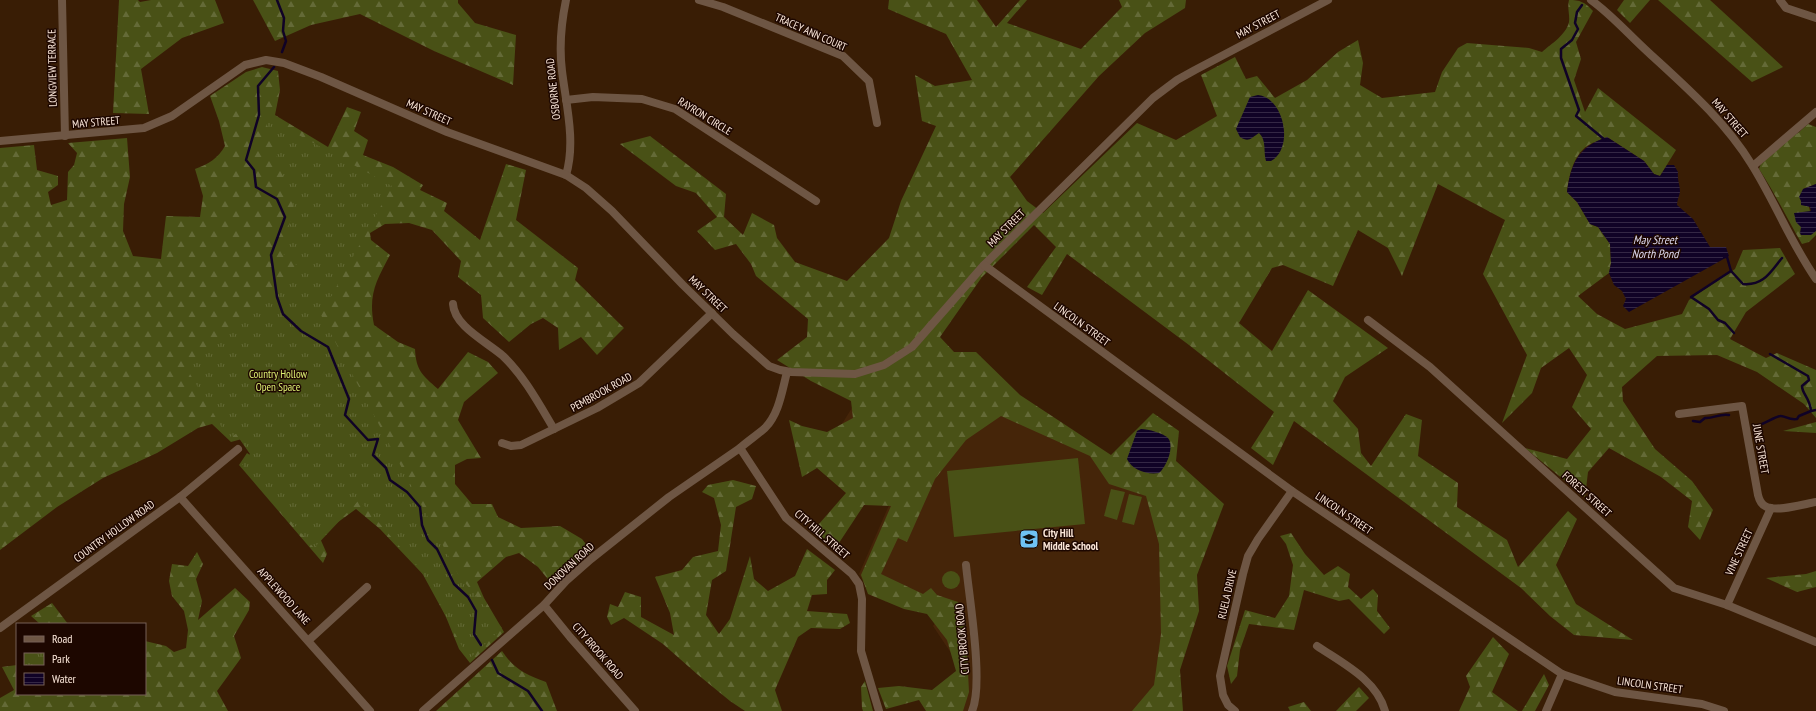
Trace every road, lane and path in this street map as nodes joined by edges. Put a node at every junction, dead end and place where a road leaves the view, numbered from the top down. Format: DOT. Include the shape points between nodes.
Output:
graph roads {
  1 [pos="62,0"];
  2 [pos="566,0"];
  3 [pos="699,0"];
  4 [pos="1328,0"];
  5 [pos="1591,0"];
  6 [pos="1780,0"];
  7 [pos="1816,18"];
  8 [pos="566,100"];
  9 [pos="1816,112"];
  10 [pos="877,123"];
  11 [pos="65,136"];
  12 [pos="0,141"];
  13 [pos="1753,166"];
  14 [pos="566,175"];
  15 [pos="816,201"];
  16 [pos="984,265"];
  17 [pos="1816,279"];
  18 [pos="453,304"];
  19 [pos="712,313"];
  20 [pos="1368,320"];
  21 [pos="787,372"];
  22 [pos="1679,414"];
  23 [pos="554,429"];
  24 [pos="502,443"];
  25 [pos="740,448"];
  26 [pos="238,449"];
  27 [pos="1292,491"];
  28 [pos="180,497"];
  29 [pos="1816,502"];
  30 [pos="1771,508"];
  31 [pos="966,565"];
  32 [pos="367,587"];
  33 [pos="544,604"];
  34 [pos="1727,605"];
  35 [pos="0,628"];
  36 [pos="309,640"];
  37 [pos="1816,642"];
  38 [pos="1317,646"];
  39 [pos="1562,674"];
  40 [pos="370,711"];
  41 [pos="423,711"];
  42 [pos="635,711"];
  43 [pos="879,711"];
  44 [pos="972,711"];
  45 [pos="1235,711"];
  46 [pos="1385,711"];
  47 [pos="1546,711"];
  48 [pos="1724,711"];
  1 -- 11 [label="street, LONGVIEW TERRACE"];
  2 -- 8 [label="street, OSBORNE ROAD" via="560,49"];
  3 -- 10 [label="street, TRACEY ANN COURT" via="723,7 843,56 869,81"];
  4 -- 16 [label="street, MAY STREET" via="1195,70 1153,98"];
  5 -- 13 [label="street, MAY STREET" via="1716,117"];
  6 -- 7 [label="street" via="1786,8"];
  8 -- 14 [label="street, OSBORNE ROAD" via="570,152"];
  8 -- 15 [label="street, RAYRON CIRCLE" via="593,97 642,99 675,109"];
  9 -- 13 [label="street"];
  11 -- 12 [label="street, MAY STREET"];
  11 -- 14 [label="street, MAY STREET" via="132,130 158,123 245,65 274,61 321,77 454,135"];
  13 -- 17 [label="street, MAY STREET" via="1796,248"];
  14 -- 19 [label="street, MAY STREET" via="586,188 612,211"];
  16 -- 21 [label="street, MAY STREET" via="924,335 884,365 855,374"];
  16 -- 27 [label="street, LINCOLN STREET"];
  18 -- 23 [label="street" via="456,317 504,357 527,385"];
  19 -- 21 [label="street, MAY STREET" via="769,366"];
  19 -- 23 [label="street, PEMBROOK ROAD" via="639,384"];
  20 -- 34 [label="street, FOREST STREET" via="1430,367 1674,588"];
  21 -- 25 [label="street" via="772,419"];
  22 -- 30 [label="street, JUNE STREET" via="1742,406 1758,495 1764,506"];
  23 -- 24 [label="street, PEMBROOK ROAD" via="521,445 511,446"];
  25 -- 33 [label="street, DONOVAN ROAD" via="669,497 590,559"];
  25 -- 43 [label="street, CITY HILL STREET" via="786,518 852,574 859,584 862,598 861,651"];
  26 -- 28 [label="street, COUNTRY HOLLOW ROAD"];
  27 -- 39 [label="street, LINCOLN STREET"];
  27 -- 45 [label="street, RUELA DRIVE" via="1258,539 1248,556 1243,574 1220,676 1223,695"];
  28 -- 35 [label="street, COUNTRY HOLLOW ROAD"];
  28 -- 36 [label="street, APPLEWOOD LANE"];
  29 -- 30 [label="street"];
  30 -- 34 [label="street, VINE STREET"];
  31 -- 44 [label="street, CITY BROOK ROAD" via="977,679"];
  32 -- 36 [label="street"];
  33 -- 41 [label="street, DONOVAN ROAD"];
  33 -- 42 [label="street, CITY BROOK ROAD"];
  34 -- 37 [label="street, FOREST STREET"];
  36 -- 40 [label="street, APPLEWOOD LANE"];
  38 -- 46 [label="street" via="1353,670 1375,690 1383,701"];
  39 -- 47 [label="street"];
  39 -- 48 [label="street, LINCOLN STREET" via="1615,692 1702,704"];
}
